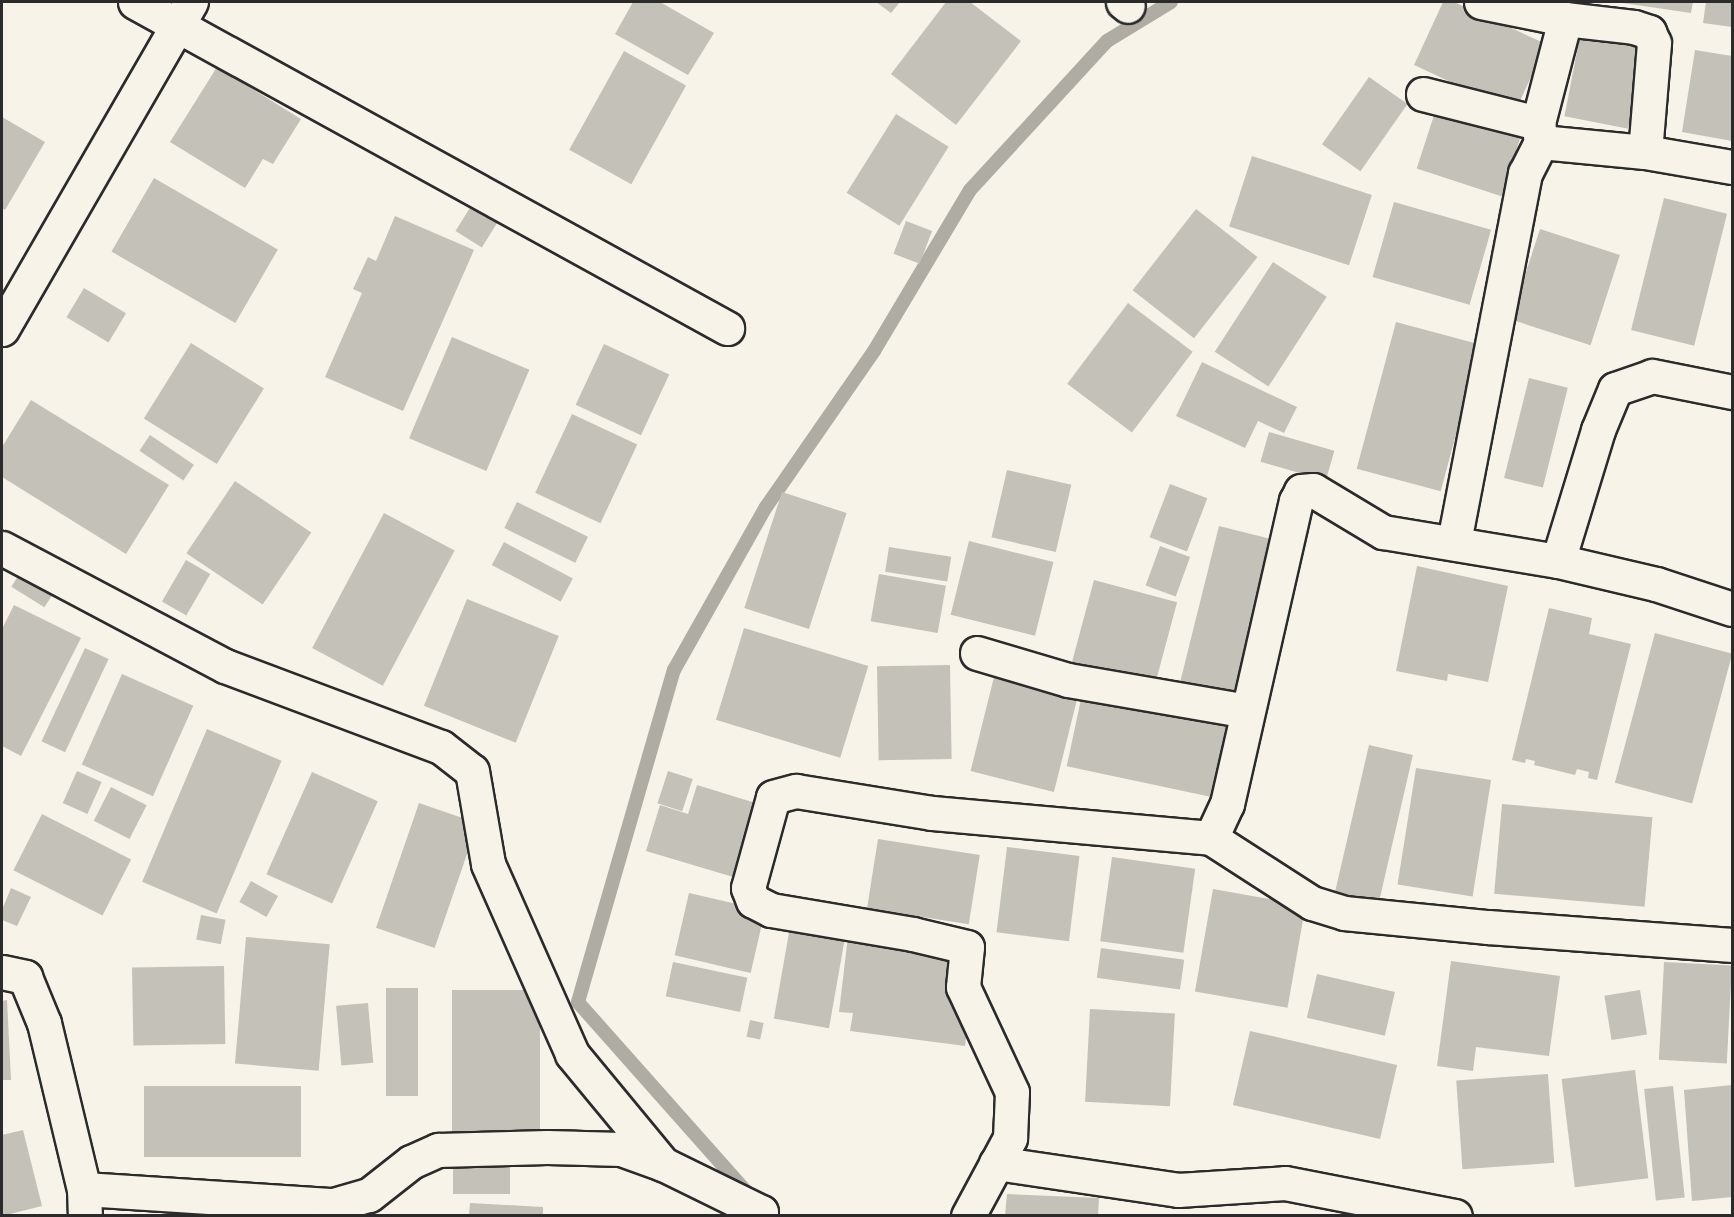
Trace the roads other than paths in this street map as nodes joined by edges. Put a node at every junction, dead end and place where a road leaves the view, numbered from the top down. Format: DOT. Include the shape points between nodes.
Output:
graph roads {
  1 [pos="135,2"];
  2 [pos="1480,2"];
  3 [pos="185,14"];
  4 [pos="1565,19"];
  5 [pos="1423,94"];
  6 [pos="1540,133"];
  7 [pos="1645,152"];
  8 [pos="1732,167"];
  9 [pos="726,328"];
  10 [pos="2,329"];
  11 [pos="1732,392"];
  12 [pos="1454,543"];
  13 [pos="2,548"];
  14 [pos="1558,561"];
  15 [pos="1732,609"];
  16 [pos="977,653"];
  17 [pos="1247,711"];
  18 [pos="1211,838"];
  19 [pos="1732,945"];
  20 [pos="2,972"];
  21 [pos="996,1163"];
  22 [pos="663,1164"];
  23 [pos="84,1202"];
  24 [pos="762,1215"];
  25 [pos="968,1215"];
  26 [pos="1455,1215"];
  1 -- 3 [label="street"];
  2 -- 4 [label="street"];
  3 -- 9 [label="street"];
  3 -- 10 [label="street"];
  4 -- 6 [label="street"];
  4 -- 7 [label="street" via="1649,32 1654,43"];
  5 -- 6 [label="street"];
  6 -- 7 [label="street"];
  6 -- 12 [label="street" via="1525,173"];
  7 -- 8 [label="street"];
  11 -- 14 [label="street" via="1652,376 1615,389 1598,430"];
  12 -- 14 [label="street"];
  12 -- 17 [label="street" via="1383,532 1313,490 1301,491"];
  13 -- 22 [label="street" via="225,666 441,747 472,771 488,864 572,1054"];
  14 -- 15 [label="street" via="1656,584"];
  16 -- 17 [label="street" via="1068,680"];
  17 -- 18 [label="street" via="1227,804"];
  18 -- 19 [label="street" via="1312,903 1344,913"];
  18 -- 21 [label="street" via="932,813 796,790 773,797 748,888 753,901 771,910 967,947 963,987 1012,1092 1010,1138"];
  20 -- 23 [label="street" via="25,977 44,1023"];
  21 -- 25 [label="street"];
  21 -- 26 [label="street" via="1178,1190 1285,1183"];
  22 -- 23 [label="street" via="621,1149 438,1150 411,1162 369,1195 333,1205"];
  22 -- 24 [label="street"];
}
